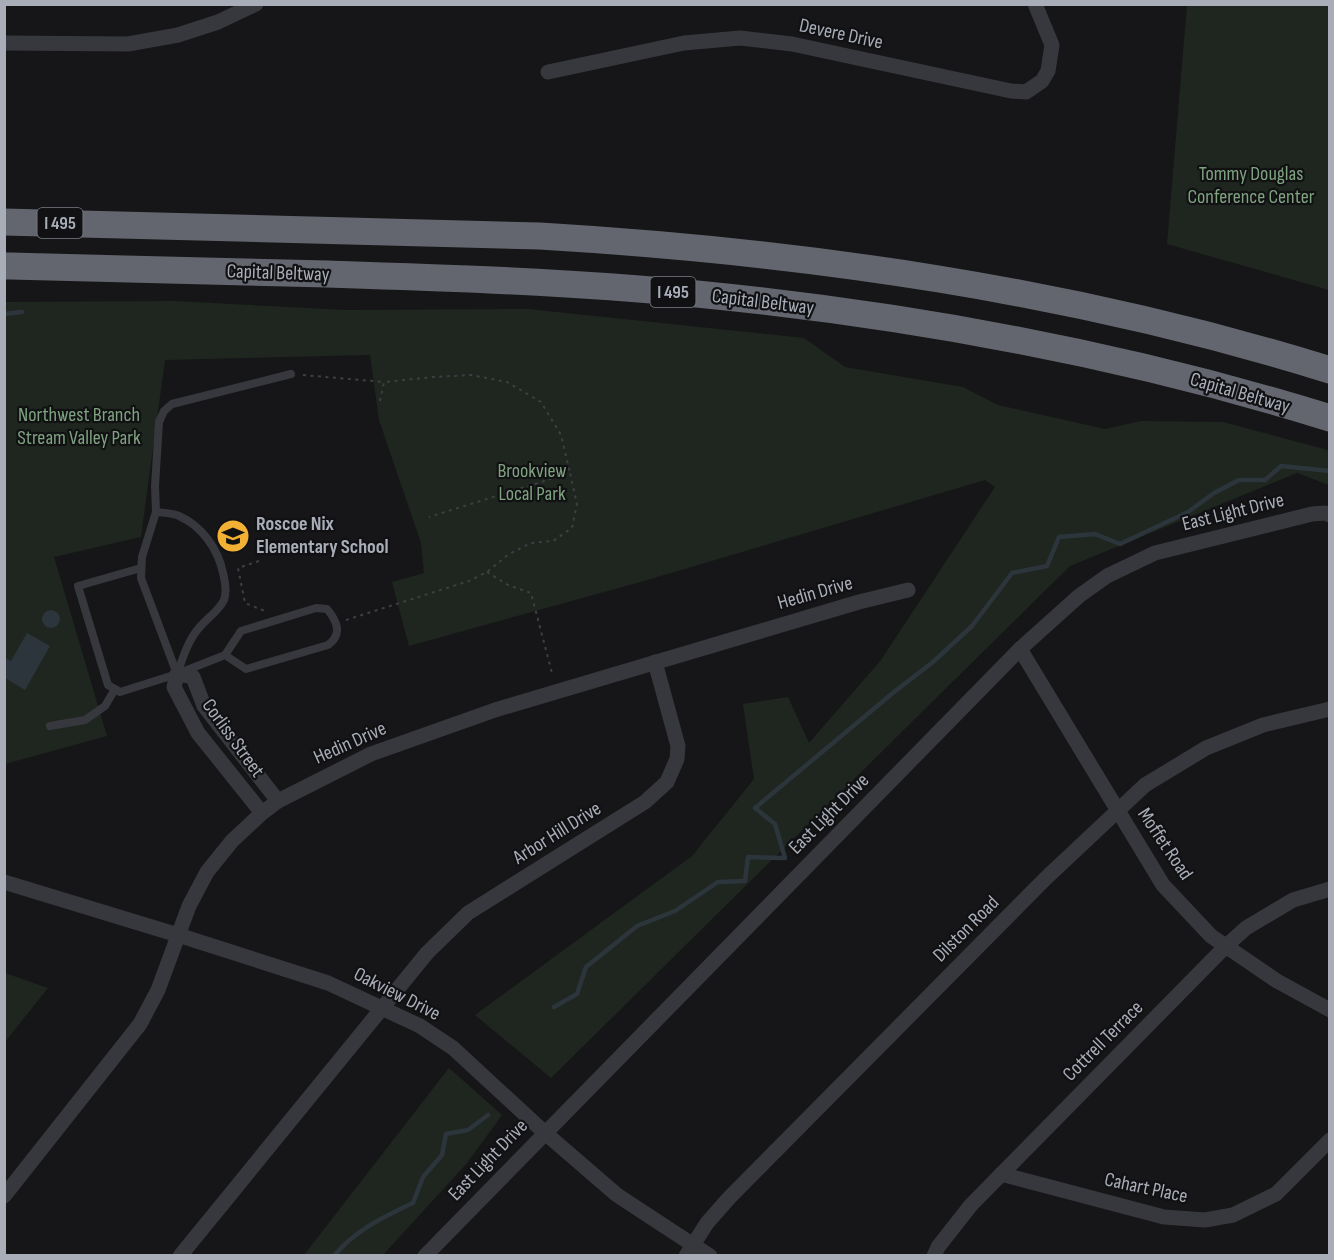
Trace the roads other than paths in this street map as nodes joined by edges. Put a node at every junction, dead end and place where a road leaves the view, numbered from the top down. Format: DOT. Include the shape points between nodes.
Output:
graph roads {
  1 [pos="256,4"];
  2 [pos="1035,4"];
  3 [pos="4,43"];
  4 [pos="548,72"];
  5 [pos="4,222"];
  6 [pos="4,266"];
  7 [pos="1329,370"];
  8 [pos="291,374"];
  9 [pos="1329,418"];
  10 [pos="156,512"];
  11 [pos="1329,515"];
  12 [pos="141,568"];
  13 [pos="908,590"];
  14 [pos="1020,649"];
  15 [pos="225,655"];
  16 [pos="655,662"];
  17 [pos="177,674"];
  18 [pos="115,689"];
  19 [pos="1329,710"];
  20 [pos="212,718"];
  21 [pos="50,726"];
  22 [pos="198,733"];
  23 [pos="278,801"];
  24 [pos="1117,810"];
  25 [pos="262,813"];
  26 [pos="4,882"];
  27 [pos="1329,889"];
  28 [pos="178,935"];
  29 [pos="1226,946"];
  30 [pos="383,1008"];
  31 [pos="1329,1010"];
  32 [pos="544,1132"];
  33 [pos="1329,1140"];
  34 [pos="1001,1174"];
  35 [pos="4,1196"];
  36 [pos="690,1250"];
  37 [pos="180,1256"];
  38 [pos="425,1256"];
  39 [pos="711,1256"];
  40 [pos="934,1256"];
  1 -- 3 [label="street" via="178,35 128,44"];
  2 -- 4 [label="street, Devere Drive" via="1052,45 1048,71 1042,81 1026,92 792,44 740,38 684,43"];
  5 -- 7 [label="highway, I 495" via="540,237 808,260 1072,303 1216,337"];
  6 -- 9 [label="highway, Capital Beltway / I 495" via="535,282 789,304 1063,349 1204,382"];
  8 -- 10 [label="lane" via="172,404 164,411 159,422"];
  10 -- 12 [label="lane"];
  10 -- 17 [label="lane" via="178,515 205,535 216,551 226,583 225,599 190,642"];
  11 -- 14 [label="street, East Light Drive" via="1312,514 1155,553 1107,576"];
  12 -- 17 [label="lane" via="141,578"];
  12 -- 18 [label="lane" via="78,586 108,685"];
  13 -- 16 [label="street, Hedin Drive"];
  14 -- 24 [label="street, Moffet Road"];
  14 -- 32 [label="street, East Light Drive"];
  15 -- 15 [label="lane" via="246,669 328,645 338,633 327,609 316,608 241,631"];
  15 -- 17 [label="lane"];
  16 -- 23 [label="street, Hedin Drive" via="495,710 371,754"];
  16 -- 30 [label="street, Arbor Hill Drive" via="678,746 667,782 645,802 468,913 427,953"];
  17 -- 18 [label="lane" via="120,692"];
  17 -- 20 [label="street, Corliss Street" via="193,677"];
  17 -- 22 [label="street, Corliss Street" via="174,687"];
  18 -- 21 [label="lane" via="105,706 85,720"];
  19 -- 24 [label="street, Dilston Road" via="1263,725 1206,748 1145,785"];
  20 -- 22 [label="lane"];
  20 -- 23 [label="street, Corliss Street"];
  22 -- 25 [label="street, Corliss Street"];
  23 -- 25 [label="street, Hedin Drive"];
  24 -- 29 [label="street, Moffet Road" via="1163,885 1211,936"];
  24 -- 36 [label="street, Dilston Road" via="729,1198"];
  25 -- 28 [label="street, Hedin Drive" via="232,840 207,872"];
  26 -- 28 [label="street, Oakview Drive"];
  27 -- 29 [label="street, Cottrell Terrace" via="1293,900 1246,928"];
  28 -- 30 [label="street, Oakview Drive" via="328,983"];
  28 -- 35 [label="street, Hedin Drive" via="158,990 140,1024"];
  29 -- 31 [label="street, Moffet Road"];
  29 -- 34 [label="street, Cottrell Terrace"];
  30 -- 32 [label="street, Oakview Drive" via="453,1048"];
  30 -- 37 [label="street"];
  32 -- 36 [label="street, Oakview Drive" via="617,1195"];
  32 -- 38 [label="street, East Light Drive"];
  33 -- 34 [label="street, Cahart Place" via="1276,1194 1233,1215 1204,1220 1164,1217"];
  34 -- 40 [label="street, Cottrell Terrace" via="971,1204"];
  36 -- 39 [label="street, Oakview Drive"];
}
